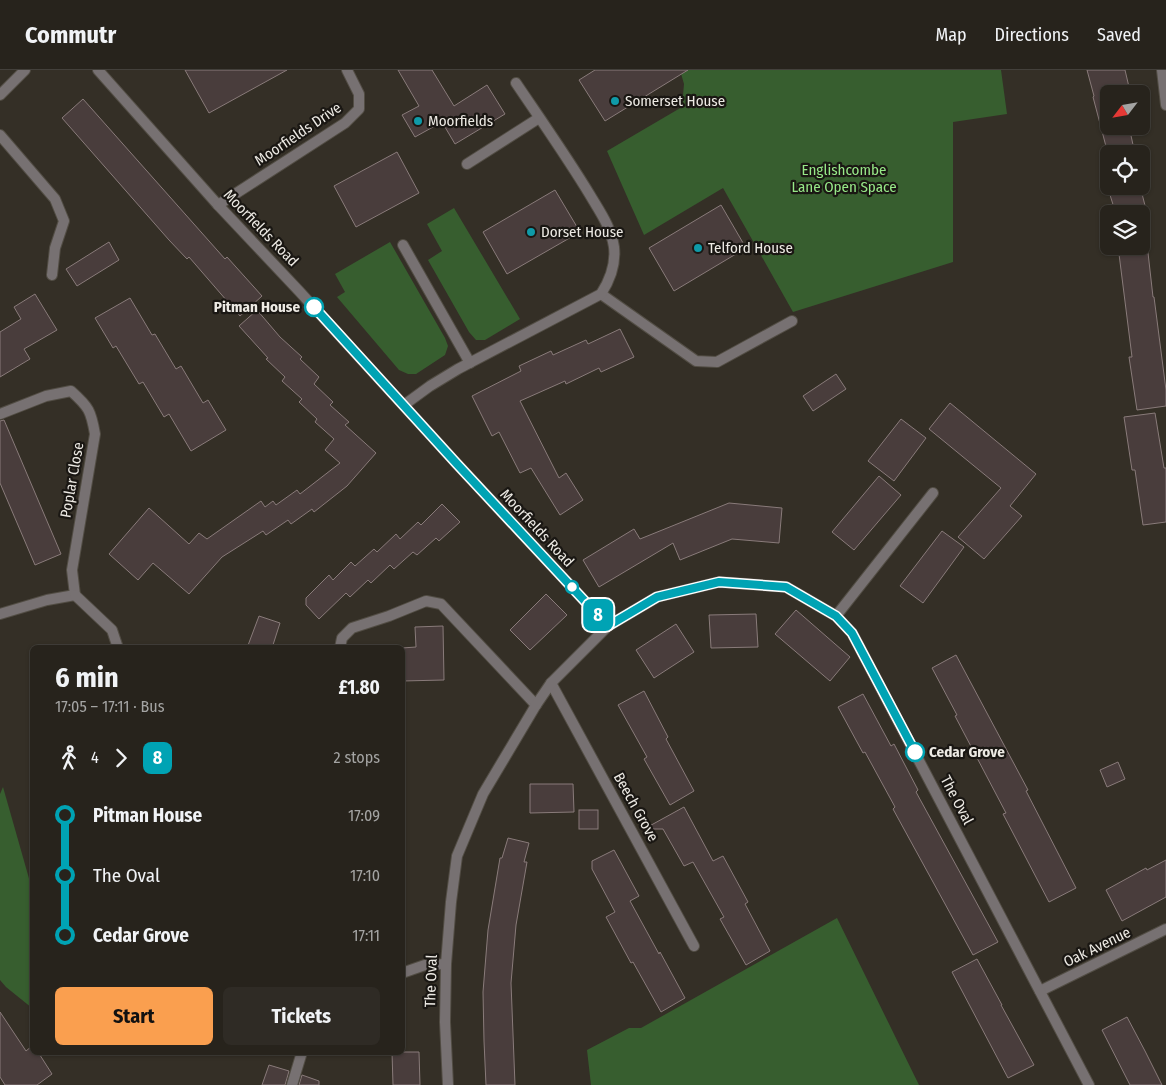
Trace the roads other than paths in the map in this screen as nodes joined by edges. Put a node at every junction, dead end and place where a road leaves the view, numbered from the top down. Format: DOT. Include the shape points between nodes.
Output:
graph roads {
  1 [pos="25,70"];
  2 [pos="98,70"];
  3 [pos="347,70"];
  4 [pos="1162,70"];
  5 [pos="516,83"];
  6 [pos="0,95"];
  7 [pos="1166,101"];
  8 [pos="540,118"];
  9 [pos="0,135"];
  10 [pos="467,164"];
  11 [pos="218,206"];
  12 [pos="403,245"];
  13 [pos="52,275"];
  14 [pos="601,294"];
  15 [pos="792,321"];
  16 [pos="470,362"];
  17 [pos="404,405"];
  18 [pos="0,414"];
  19 [pos="933,493"];
  20 [pos="75,595"];
  21 [pos="0,614"];
  22 [pos="836,616"];
  23 [pos="608,626"];
  24 [pos="117,645"];
  25 [pos="341,645"];
  26 [pos="551,683"];
  27 [pos="536,705"];
  28 [pos="1166,929"];
  29 [pos="694,946"];
  30 [pos="446,964"];
  31 [pos="405,972"];
  32 [pos="1040,991"];
  33 [pos="301,1055"];
  34 [pos="292,1085"];
  35 [pos="448,1085"];
  36 [pos="1089,1085"];
  1 -- 6 [label="street"];
  2 -- 11 [label="street, Moorfields Road"];
  3 -- 11 [label="street, Moorfields Drive" via="359,94 359,109 345,123"];
  4 -- 7 [label="street"];
  5 -- 8 [label="street"];
  8 -- 10 [label="street"];
  8 -- 14 [label="street" via="609,227 614,247 613,265"];
  9 -- 13 [label="street" via="55,199 64,221 55,248"];
  11 -- 17 [label="street, Moorfields Road"];
  12 -- 16 [label="street"];
  14 -- 15 [label="street" via="696,361 717,362"];
  14 -- 16 [label="street"];
  16 -- 17 [label="street"];
  17 -- 23 [label="street, Moorfields Road"];
  18 -- 20 [label="street, Poplar Close" via="46,396 71,391 84,403 92,417 95,434 72,570"];
  19 -- 22 [label="street"];
  20 -- 21 [label="street"];
  20 -- 24 [label="street" via="112,630"];
  22 -- 23 [label="street, The Oval" via="786,587 719,582 657,597"];
  22 -- 32 [label="street, The Oval" via="852,633"];
  23 -- 26 [label="street, The Oval"];
  25 -- 27 [label="street" via="342,638 352,628 426,601 441,604"];
  26 -- 27 [label="street, The Oval"];
  26 -- 29 [label="street, Beech Grove"];
  27 -- 30 [label="street, The Oval" via="483,794 457,856"];
  28 -- 32 [label="street, Oak Avenue"];
  30 -- 31 [label="street" via="425,965"];
  30 -- 35 [label="street, The Oval" via="444,1022"];
  32 -- 36 [label="street, The Oval"];
  33 -- 34 [label="street"];
}
